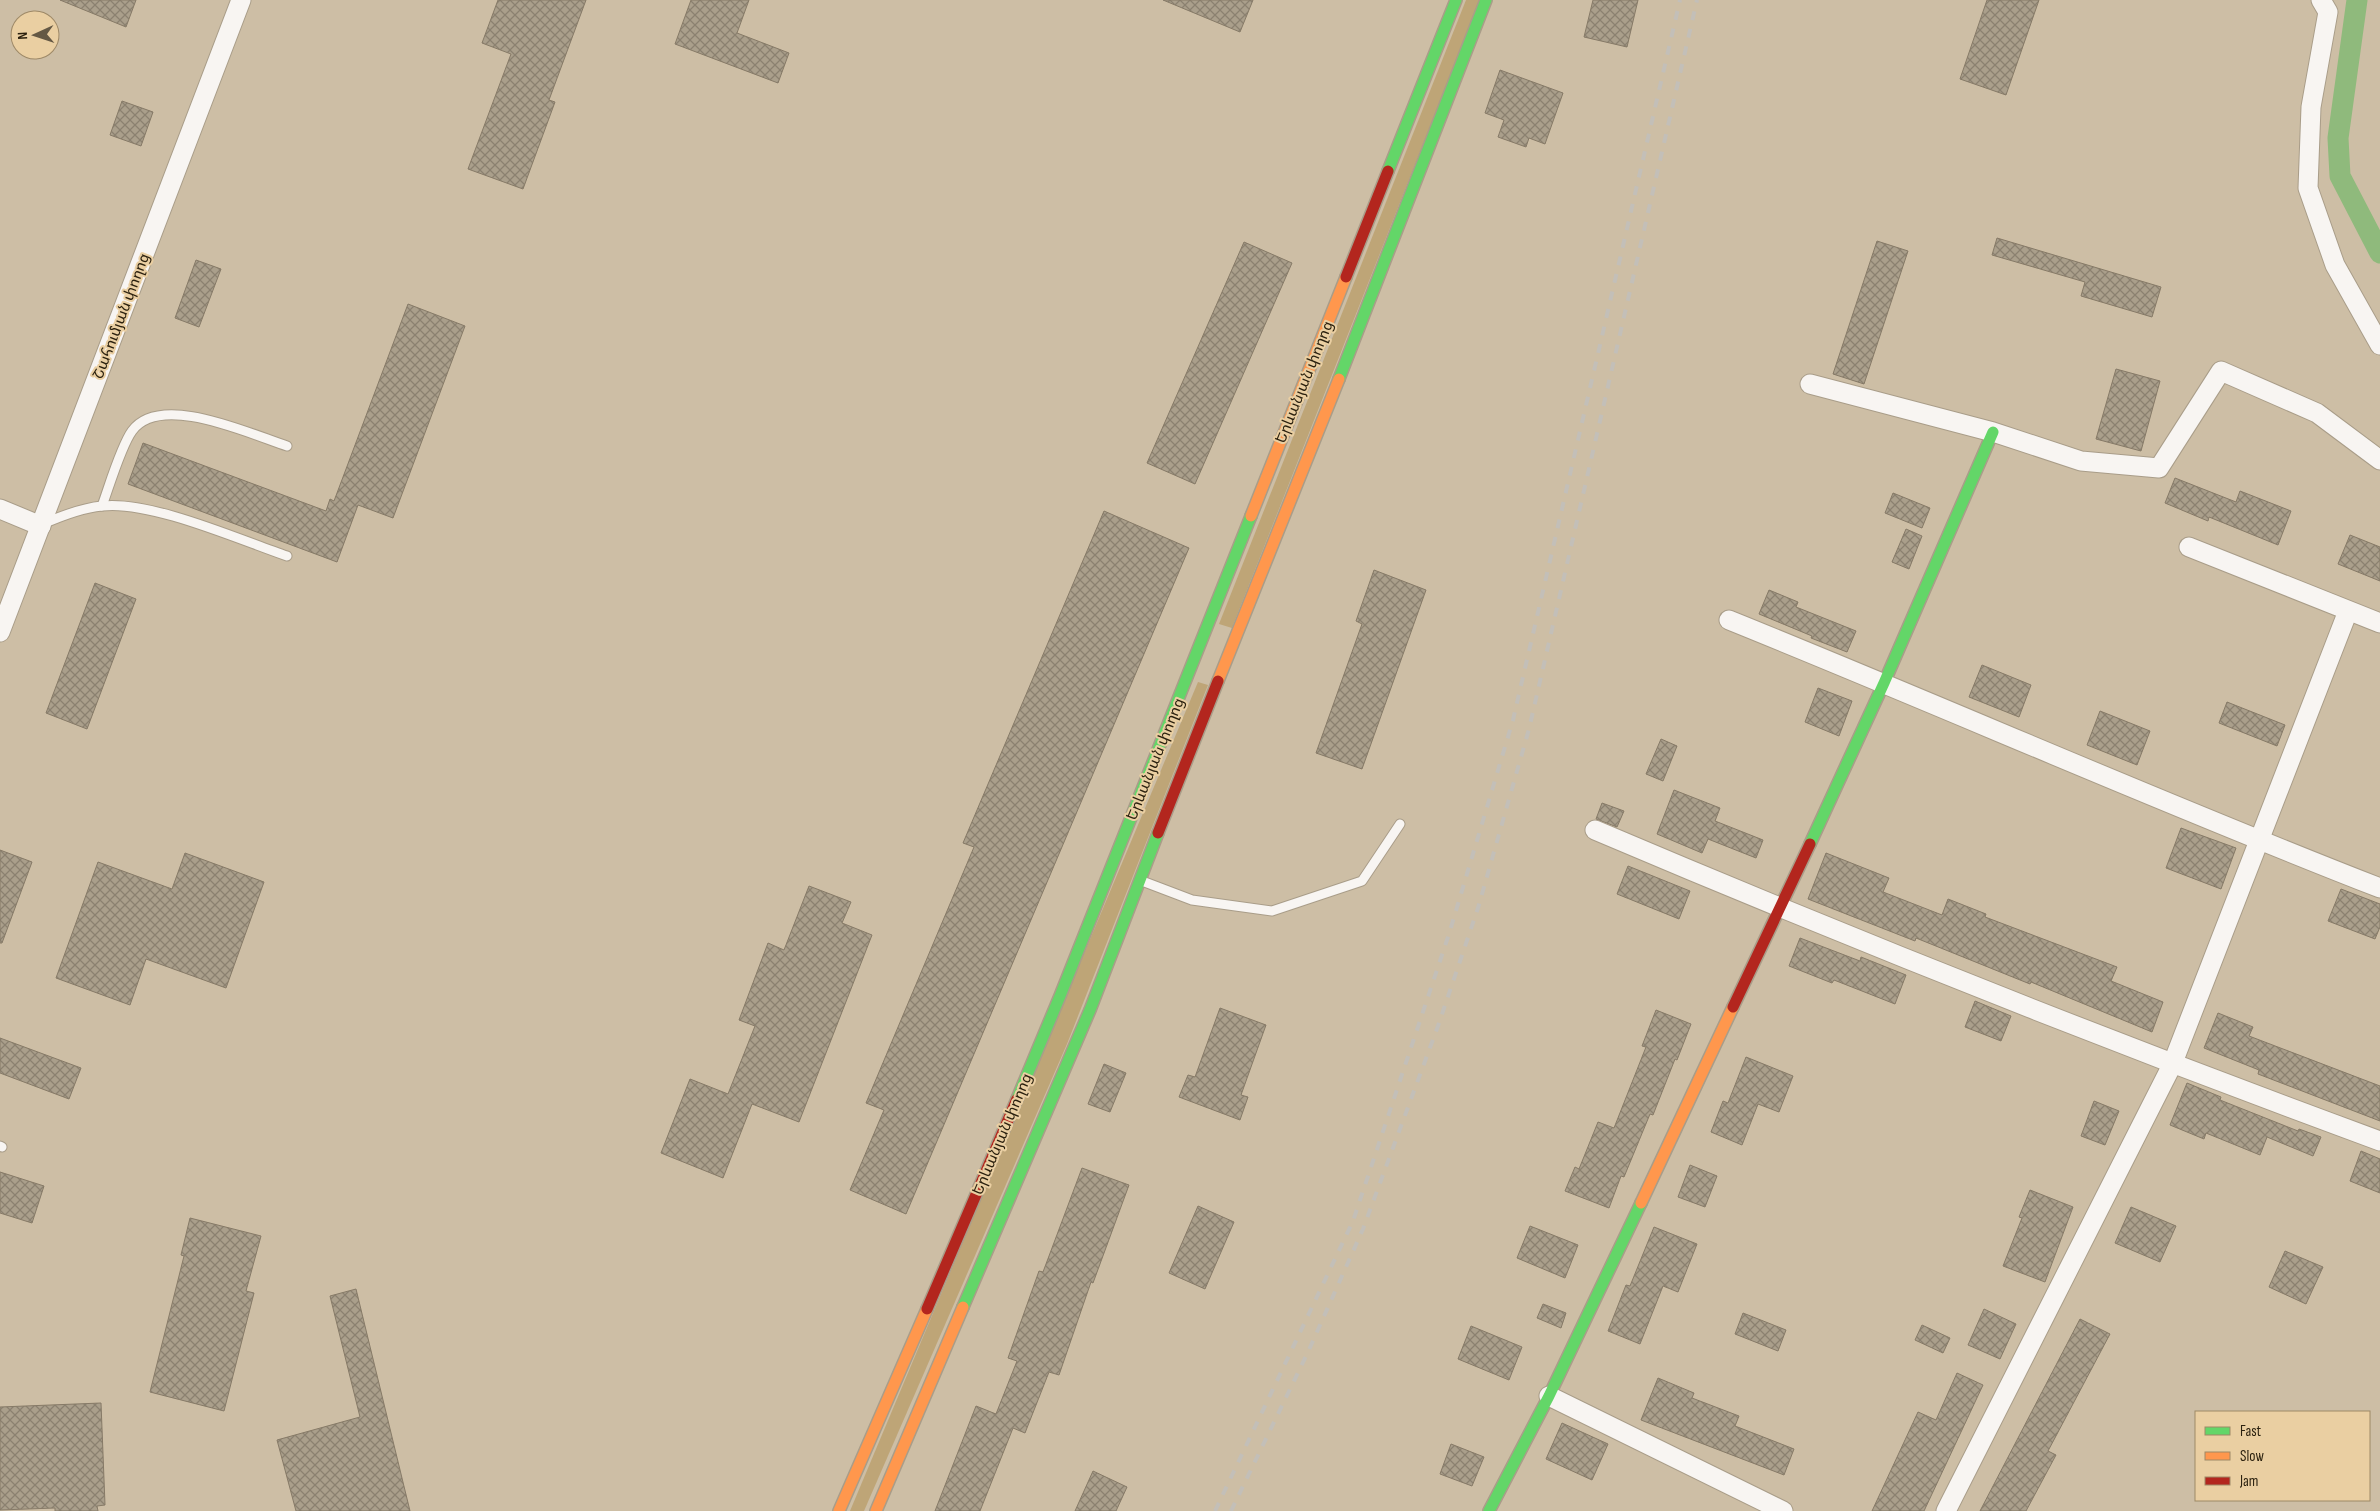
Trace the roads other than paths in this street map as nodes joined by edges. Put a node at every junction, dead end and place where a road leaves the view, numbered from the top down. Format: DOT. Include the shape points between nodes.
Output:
graph roads {
  1 [pos="240,0"];
  2 [pos="1456,0"];
  3 [pos="1486,0"];
  4 [pos="2321,0"];
  5 [pos="2380,345"];
  6 [pos="1810,384"];
  7 [pos="1993,432"];
  8 [pos="287,446"];
  9 [pos="2380,460"];
  10 [pos="102,506"];
  11 [pos="0,509"];
  12 [pos="41,526"];
  13 [pos="2189,547"];
  14 [pos="287,556"];
  15 [pos="2348,611"];
  16 [pos="1729,620"];
  17 [pos="2380,623"];
  18 [pos="0,632"];
  19 [pos="1204,657"];
  20 [pos="1227,665"];
  21 [pos="1884,683"];
  22 [pos="1400,824"];
  23 [pos="1595,830"];
  24 [pos="2260,841"];
  25 [pos="1139,880"];
  26 [pos="2380,888"];
  27 [pos="1780,908"];
  28 [pos="2172,1065"];
  29 [pos="2380,1142"];
  30 [pos="1549,1396"];
  31 [pos="839,1511"];
  32 [pos="876,1511"];
  33 [pos="1489,1511"];
  34 [pos="1783,1511"];
  35 [pos="1946,1511"];
  1 -- 12 [label="street, Շահումյան փողոց"];
  2 -- 19 [label="main road, Երևանյան փողոց"];
  3 -- 20 [label="main road, Երևանյան փողոց"];
  4 -- 5 [label="street" via="2328,12 2311,107 2308,188 2335,264"];
  6 -- 7 [label="street"];
  7 -- 9 [label="street" via="2081,461 2158,468 2221,371 2317,413"];
  7 -- 21 [label="main road"];
  8 -- 10 [label="lane" via="194,416 155,415 141,421 131,432"];
  10 -- 12 [label="lane" via="62,516"];
  10 -- 14 [label="lane" via="126,506 165,514"];
  11 -- 12 [label="street"];
  12 -- 18 [label="street, Շահումյան փողոց"];
  13 -- 15 [label="street"];
  15 -- 17 [label="street"];
  15 -- 24 [label="street"];
  16 -- 21 [label="street"];
  19 -- 20 [label="main road"];
  19 -- 31 [label="main road, Երևանյան փողոց" via="1064,998"];
  20 -- 25 [label="main road, Երևանյան փողոց"];
  21 -- 24 [label="street"];
  21 -- 27 [label="main road"];
  22 -- 25 [label="lane" via="1362,881 1272,911 1192,900"];
  23 -- 27 [label="street"];
  24 -- 26 [label="street"];
  24 -- 28 [label="street"];
  25 -- 32 [label="main road, Երևանյան փողոց"];
  27 -- 28 [label="street"];
  27 -- 30 [label="main road"];
  28 -- 29 [label="street"];
  28 -- 35 [label="street"];
  30 -- 33 [label="main road"];
  30 -- 34 [label="street"];
}
